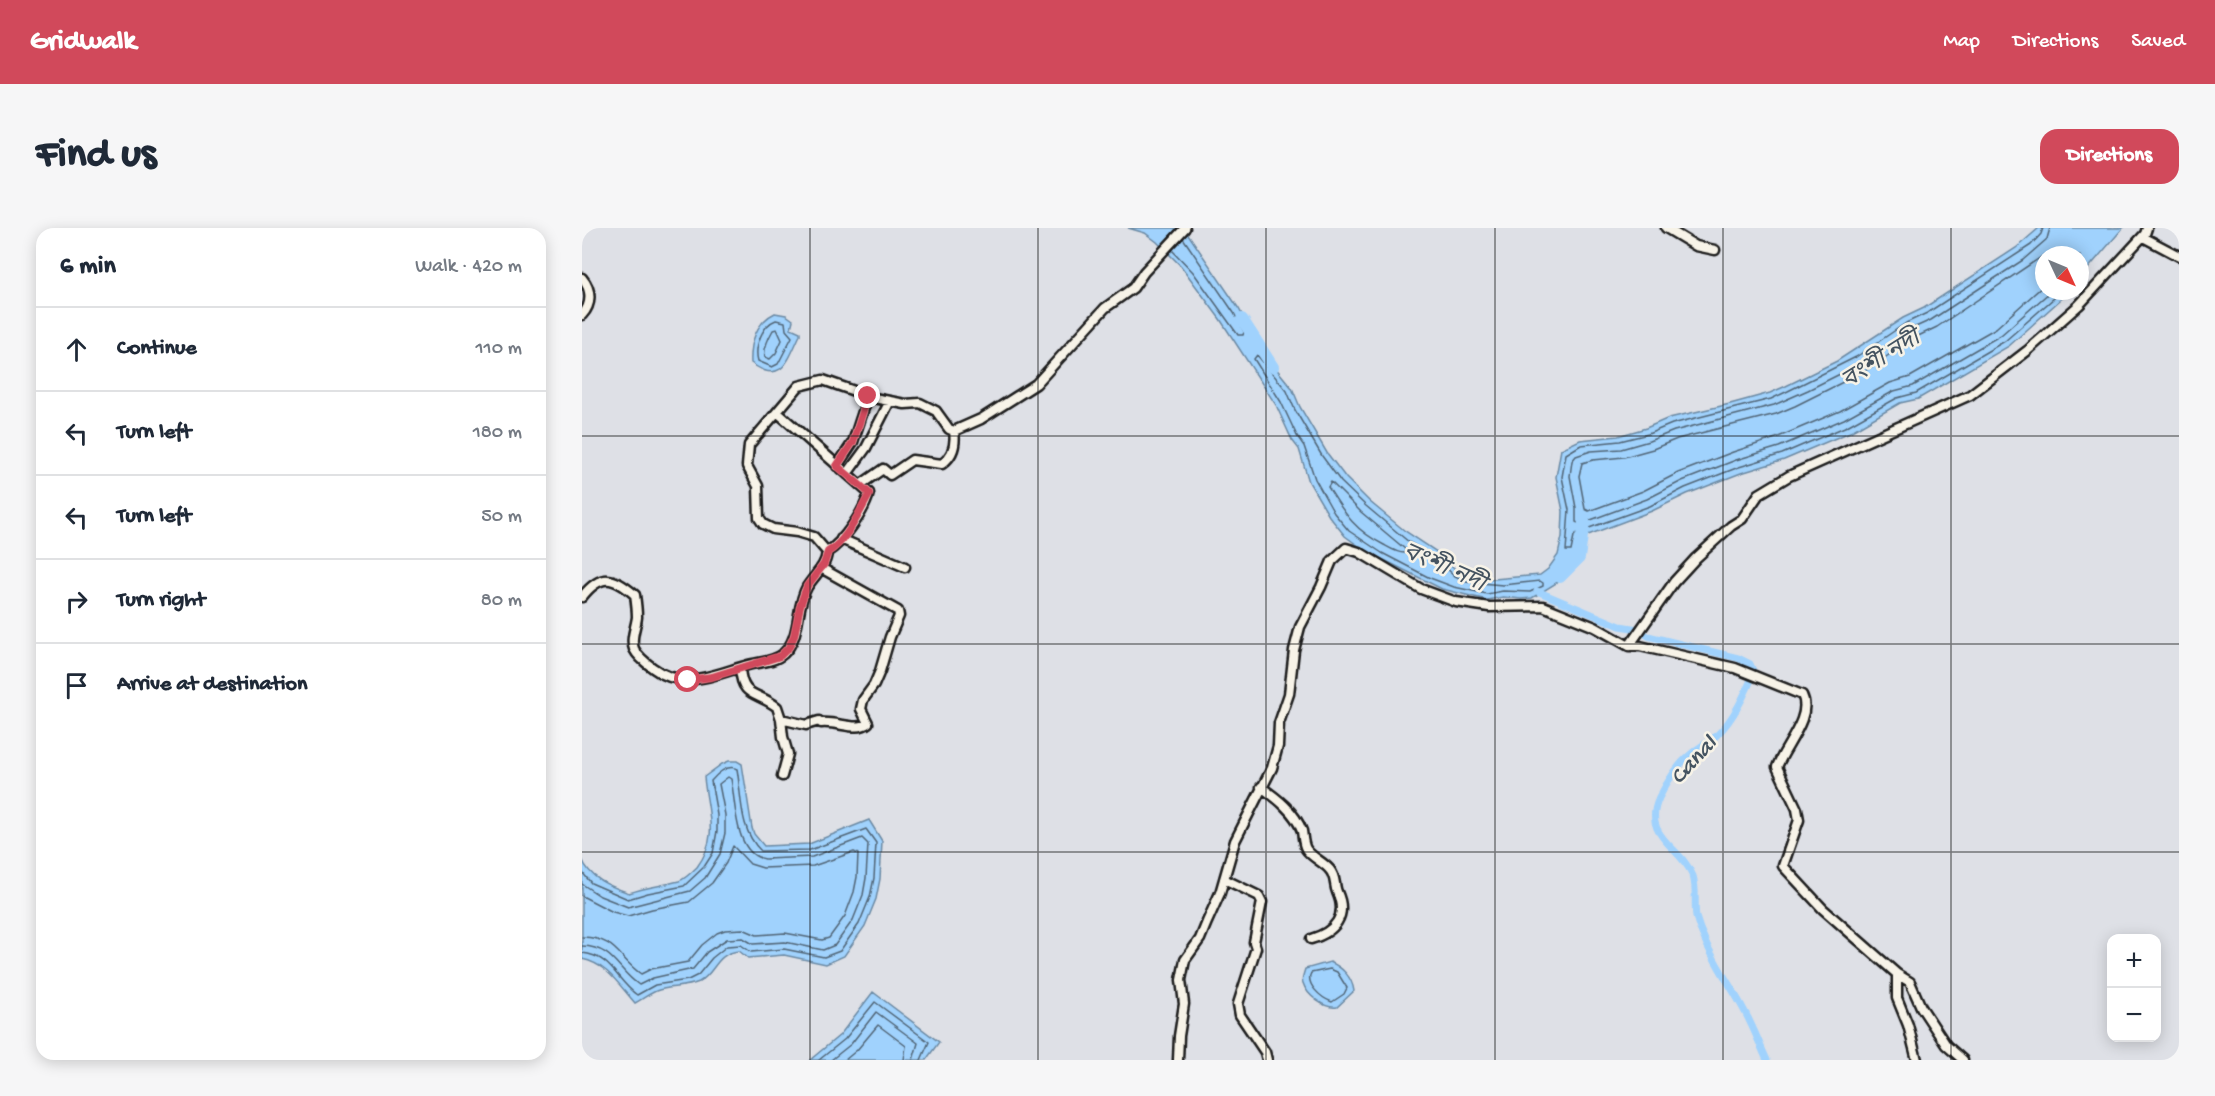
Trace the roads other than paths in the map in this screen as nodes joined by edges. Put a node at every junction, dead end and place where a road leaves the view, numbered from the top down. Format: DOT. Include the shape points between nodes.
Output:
graph roads {
  1 [pos="1185,228"];
  2 [pos="1666,228"];
  3 [pos="2147,228"];
  4 [pos="2143,237"];
  5 [pos="1715,250"];
  6 [pos="2179,256"];
  7 [pos="582,278"];
  8 [pos="582,315"];
  9 [pos="868,396"];
  10 [pos="890,401"];
  11 [pos="777,412"];
  12 [pos="954,430"];
  13 [pos="837,466"];
  14 [pos="848,474"];
  15 [pos="860,485"];
  16 [pos="841,539"];
  17 [pos="828,552"];
  18 [pos="905,567"];
  19 [pos="822,568"];
  20 [pos="582,597"];
  21 [pos="1629,646"];
  22 [pos="740,668"];
  23 [pos="781,719"];
  24 [pos="782,776"];
  25 [pos="1262,787"];
  26 [pos="1224,879"];
  27 [pos="1311,939"];
  28 [pos="1897,974"];
  29 [pos="1178,1060"];
  30 [pos="1267,1060"];
  31 [pos="1917,1060"];
  32 [pos="1963,1060"];
  1 -- 12 [label="street" via="1133,288 1105,308 1036,384 981,419"];
  2 -- 5 [label="street" via="1696,246"];
  3 -- 4 [label="street"];
  4 -- 6 [label="street"];
  4 -- 21 [label="street" via="2079,305 1970,395 1789,476 1758,494 1742,519 1674,582"];
  7 -- 8 [label="street" via="590,296"];
  9 -- 10 [label="street"];
  9 -- 11 [label="street" via="823,380 799,386"];
  9 -- 13 [label="street" via="853,442"];
  10 -- 12 [label="street" via="928,406"];
  10 -- 14 [label="street"];
  11 -- 13 [label="street"];
  11 -- 17 [label="street" via="749,445 747,454 747,466 758,486 759,518 773,529 814,537"];
  12 -- 15 [label="street" via="951,456 942,464 912,460 890,475 883,469"];
  13 -- 14 [label="street"];
  14 -- 15 [label="street"];
  15 -- 16 [label="street" via="869,495"];
  16 -- 17 [label="street"];
  16 -- 18 [label="street"];
  17 -- 19 [label="street"];
  19 -- 22 [label="street" via="807,586 789,647 780,656"];
  19 -- 23 [label="street" via="898,611 899,616 874,686 863,700 861,709 868,723 857,727 819,721 806,725"];
  20 -- 22 [label="street" via="602,579 622,583 635,595 633,648 659,673 688,680"];
  21 -- 25 [label="street" via="1543,606 1490,607 1456,602 1421,589 1346,548 1332,561 1300,627 1289,693 1279,723 1278,746"];
  21 -- 28 [label="street" via="1735,668 1802,695 1806,706 1777,766 1799,820 1783,866 1823,909"];
  22 -- 23 [label="street" via="746,690 777,707"];
  23 -- 24 [label="street" via="788,754"];
  25 -- 26 [label="street" via="1235,841"];
  25 -- 27 [label="street" via="1287,807 1301,829 1305,848 1330,870 1342,898 1340,918 1326,934"];
  26 -- 29 [label="street" via="1200,939 1185,960"];
  26 -- 30 [label="street" via="1259,896 1262,902 1256,948 1238,1004 1240,1015"];
  28 -- 31 [label="street" via="1897,998"];
  28 -- 32 [label="street" via="1910,982 1947,1045"];
}
